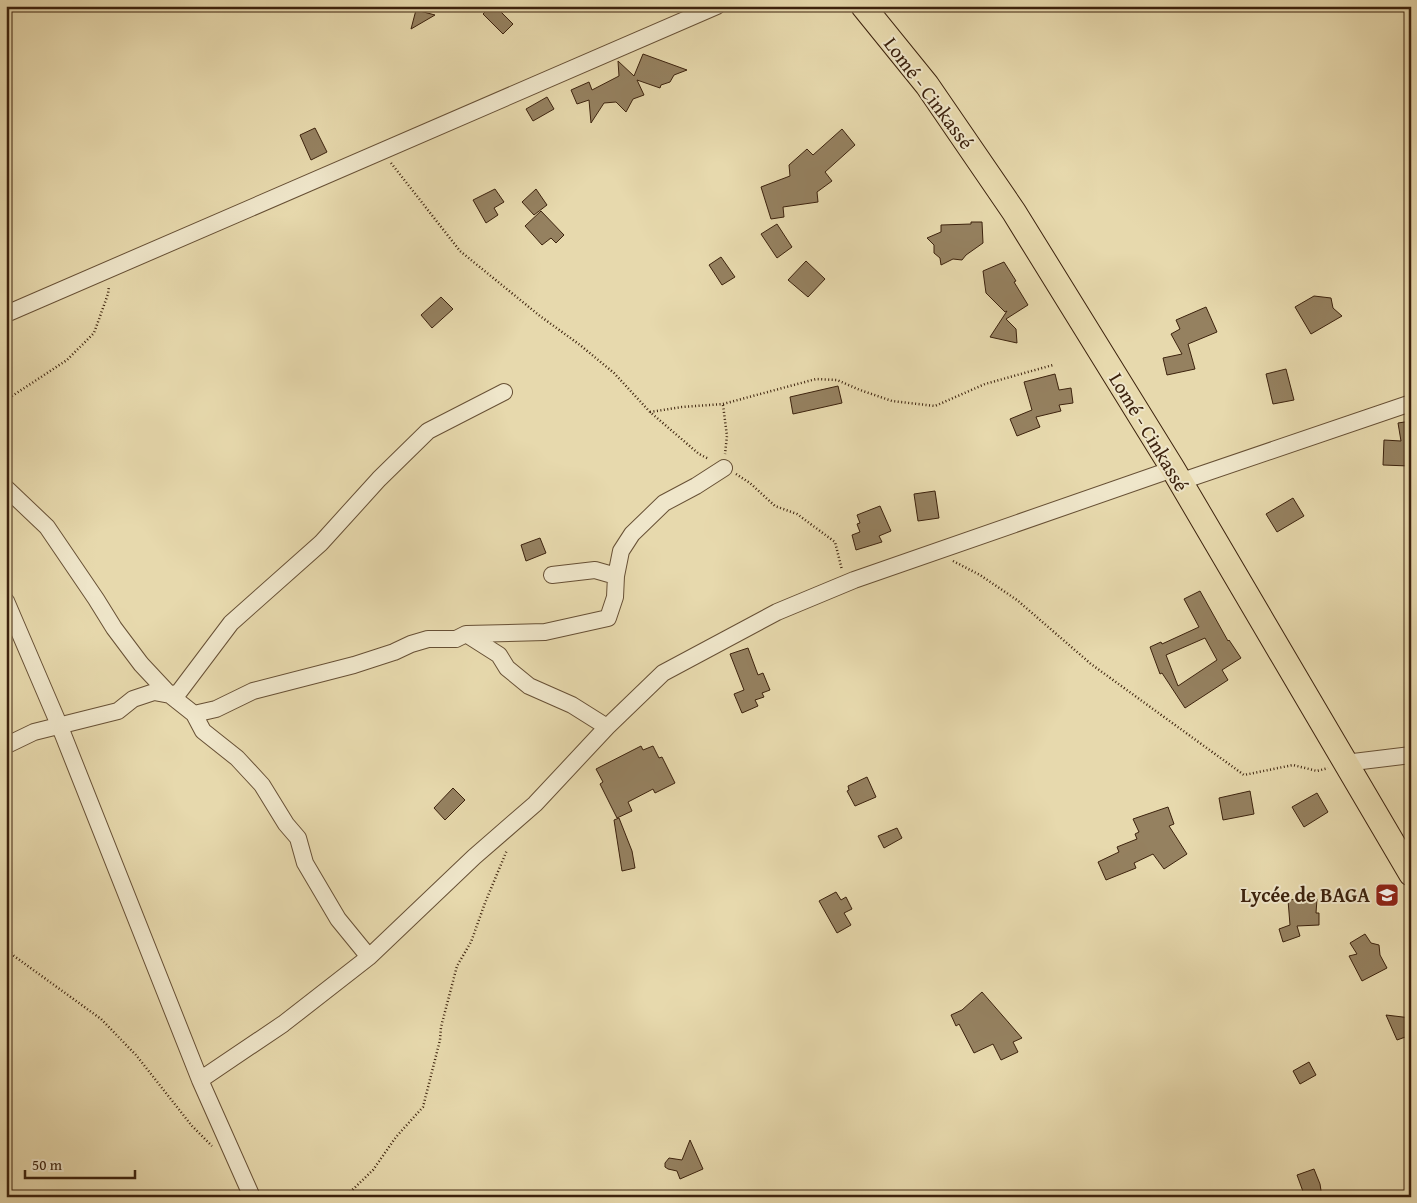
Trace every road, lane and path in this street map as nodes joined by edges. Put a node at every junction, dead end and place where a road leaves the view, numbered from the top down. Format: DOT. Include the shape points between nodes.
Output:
graph roads {
  1 [pos="717,6"];
  2 [pos="863,6"];
  3 [pos="381,150"];
  4 [pos="114,267"];
  5 [pos="6,314"];
  6 [pos="1053,365"];
  7 [pos="504,392"];
  8 [pos="6,400"];
  9 [pos="1411,403"];
  10 [pos="723,404"];
  11 [pos="650,412"];
  12 [pos="724,468"];
  13 [pos="1176,475"];
  14 [pos="6,488"];
  15 [pos="934,551"];
  16 [pos="552,574"];
  17 [pos="616,576"];
  18 [pos="854,580"];
  19 [pos="6,601"];
  20 [pos="466,634"];
  21 [pos="170,694"];
  22 [pos="194,714"];
  23 [pos="60,727"];
  24 [pos="607,727"];
  25 [pos="7,745"];
  26 [pos="1411,755"];
  27 [pos="1345,763"];
  28 [pos="510,845"];
  29 [pos="1411,874"];
  30 [pos="6,948"];
  31 [pos="369,957"];
  32 [pos="200,1080"];
  33 [pos="214,1147"];
  34 [pos="252,1197"];
  35 [pos="345,1197"];
  1 -- 3 [label="street"];
  2 -- 13 [label="highway, Lomé - Cinkassé" via="927,85 1014,212"];
  3 -- 4 [label="street"];
  3 -- 11 [label="path" via="460,252 614,372"];
  4 -- 5 [label="street"];
  4 -- 8 [label="path" via="109,275 108,294 94,334 67,360"];
  6 -- 10 [label="path" via="986,384 935,406 892,401 837,380 816,379"];
  7 -- 21 [label="street" via="428,431 321,543 231,623 179,692"];
  9 -- 13 [label="street"];
  10 -- 11 [label="path"];
  10 -- 12 [label="path" via="727,436"];
  11 -- 12 [label="path" via="699,454"];
  12 -- 17 [label="street" via="664,503 632,534 621,551"];
  12 -- 18 [label="path" via="750,483 775,506 797,514 835,542 842,570"];
  13 -- 15 [label="street"];
  13 -- 27 [label="highway, Lomé - Cinkassé"];
  14 -- 21 [label="street" via="47,527 114,628 141,664"];
  15 -- 18 [label="street"];
  15 -- 27 [label="path" via="980,575 1017,600 1091,664 1244,775 1293,765 1317,771"];
  16 -- 17 [label="street" via="595,570"];
  17 -- 20 [label="street" via="615,597 608,618 545,632"];
  18 -- 24 [label="street" via="777,612 662,673"];
  19 -- 23 [label="street"];
  20 -- 22 [label="street" via="456,639 428,639 354,665 253,690 216,709"];
  20 -- 24 [label="street" via="499,655 506,668 529,686 572,705"];
  21 -- 22 [label="street"];
  21 -- 23 [label="street" via="154,692 133,699 118,710"];
  22 -- 31 [label="street" via="203,731 237,758 262,785 298,838 305,863 338,919"];
  23 -- 25 [label="street" via="34,732"];
  23 -- 32 [label="street"];
  24 -- 31 [label="street" via="535,804"];
  26 -- 27 [label="street"];
  27 -- 29 [label="highway, Lomé - Cinkassé"];
  28 -- 35 [label="path" via="484,903 472,942 457,966 423,1107 372,1170"];
  30 -- 33 [label="path" via="101,1019 136,1055 192,1126"];
  31 -- 32 [label="street" via="283,1024"];
  32 -- 34 [label="street"];
}
